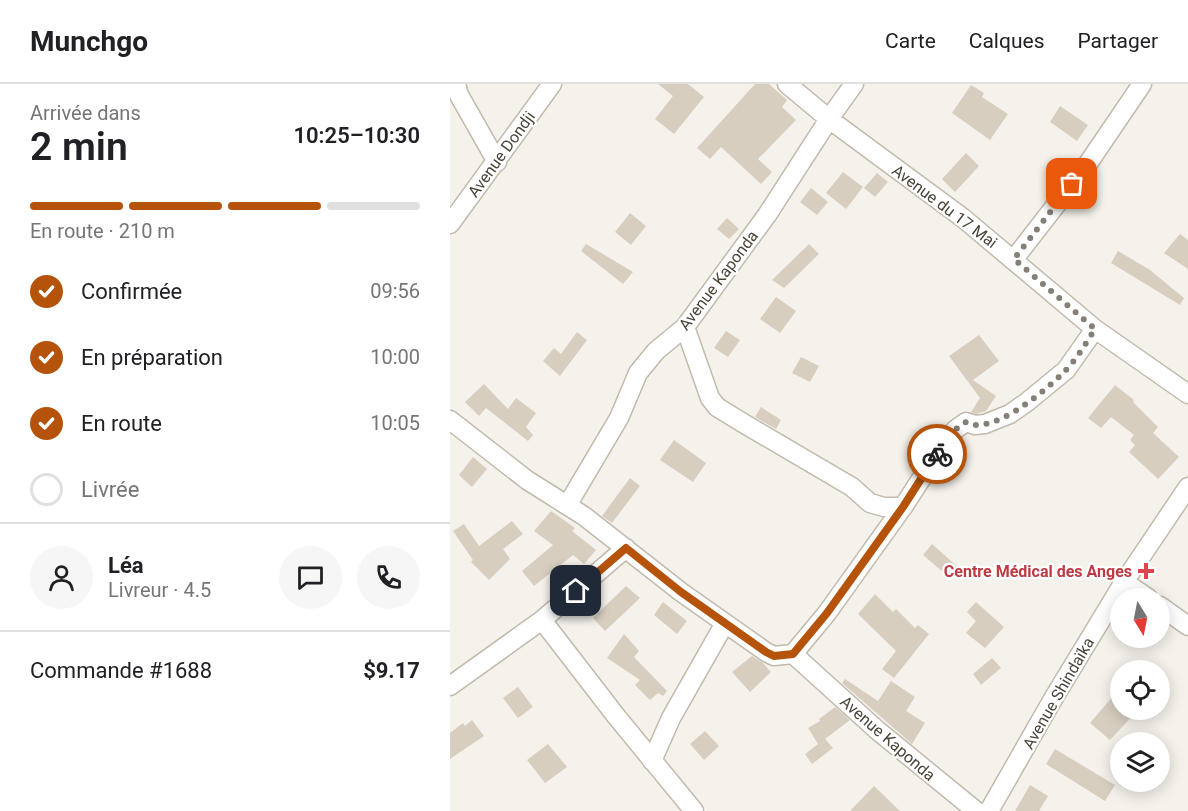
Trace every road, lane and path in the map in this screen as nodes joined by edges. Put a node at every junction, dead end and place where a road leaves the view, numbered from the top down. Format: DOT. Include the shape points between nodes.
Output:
graph roads {
  1 [pos="456,84"];
  2 [pos="552,84"];
  3 [pos="787,84"];
  4 [pos="854,84"];
  5 [pos="1142,84"];
  6 [pos="829,119"];
  7 [pos="497,162"];
  8 [pos="450,224"];
  9 [pos="1014,259"];
  10 [pos="685,327"];
  11 [pos="1095,329"];
  12 [pos="1188,393"];
  13 [pos="450,420"];
  14 [pos="1188,487"];
  15 [pos="568,504"];
  16 [pos="903,507"];
  17 [pos="626,548"];
  18 [pos="1124,582"];
  19 [pos="1133,588"];
  20 [pos="1170,613"];
  21 [pos="542,620"];
  22 [pos="725,623"];
  23 [pos="1188,626"];
  24 [pos="793,654"];
  25 [pos="450,686"];
  26 [pos="652,761"];
  27 [pos="694,811"];
  28 [pos="976,811"];
  29 [pos="989,811"];
  1 -- 7 [label="street"];
  2 -- 7 [label="street, Avenue Dondji"];
  3 -- 6 [label="street, Avenue du 17 Mai"];
  4 -- 6 [label="street, Avenue Kaponda"];
  5 -- 9 [label="street" via="1087,165"];
  6 -- 9 [label="street, Avenue du 17 Mai"];
  6 -- 10 [label="street, Avenue Kaponda" via="767,215"];
  7 -- 8 [label="street, Avenue Dondji"];
  9 -- 11 [label="street, Avenue du 17 Mai"];
  10 -- 15 [label="street, Avenue Kaponda" via="656,351 638,373 618,418"];
  10 -- 16 [label="street" via="710,398 717,407 852,488 870,503"];
  11 -- 12 [label="street, Avenue du 17 Mai"];
  11 -- 16 [label="street" via="1066,370 1027,402 997,420 977,425 966,422 956,429"];
  13 -- 15 [label="street" via="526,480"];
  14 -- 18 [label="street, Avenue Shindaïka"];
  15 -- 17 [label="street"];
  16 -- 24 [label="street"];
  17 -- 21 [label="street"];
  17 -- 22 [label="street"];
  18 -- 19 [label="street"];
  18 -- 29 [label="street, Avenue Shindaïka"];
  20 -- 23 [label="street"];
  21 -- 25 [label="street"];
  21 -- 26 [label="street"];
  22 -- 24 [label="street" via="774,656"];
  22 -- 26 [label="street" via="671,718"];
  24 -- 28 [label="street, Avenue Kaponda" via="885,737"];
  26 -- 27 [label="street"];
}
